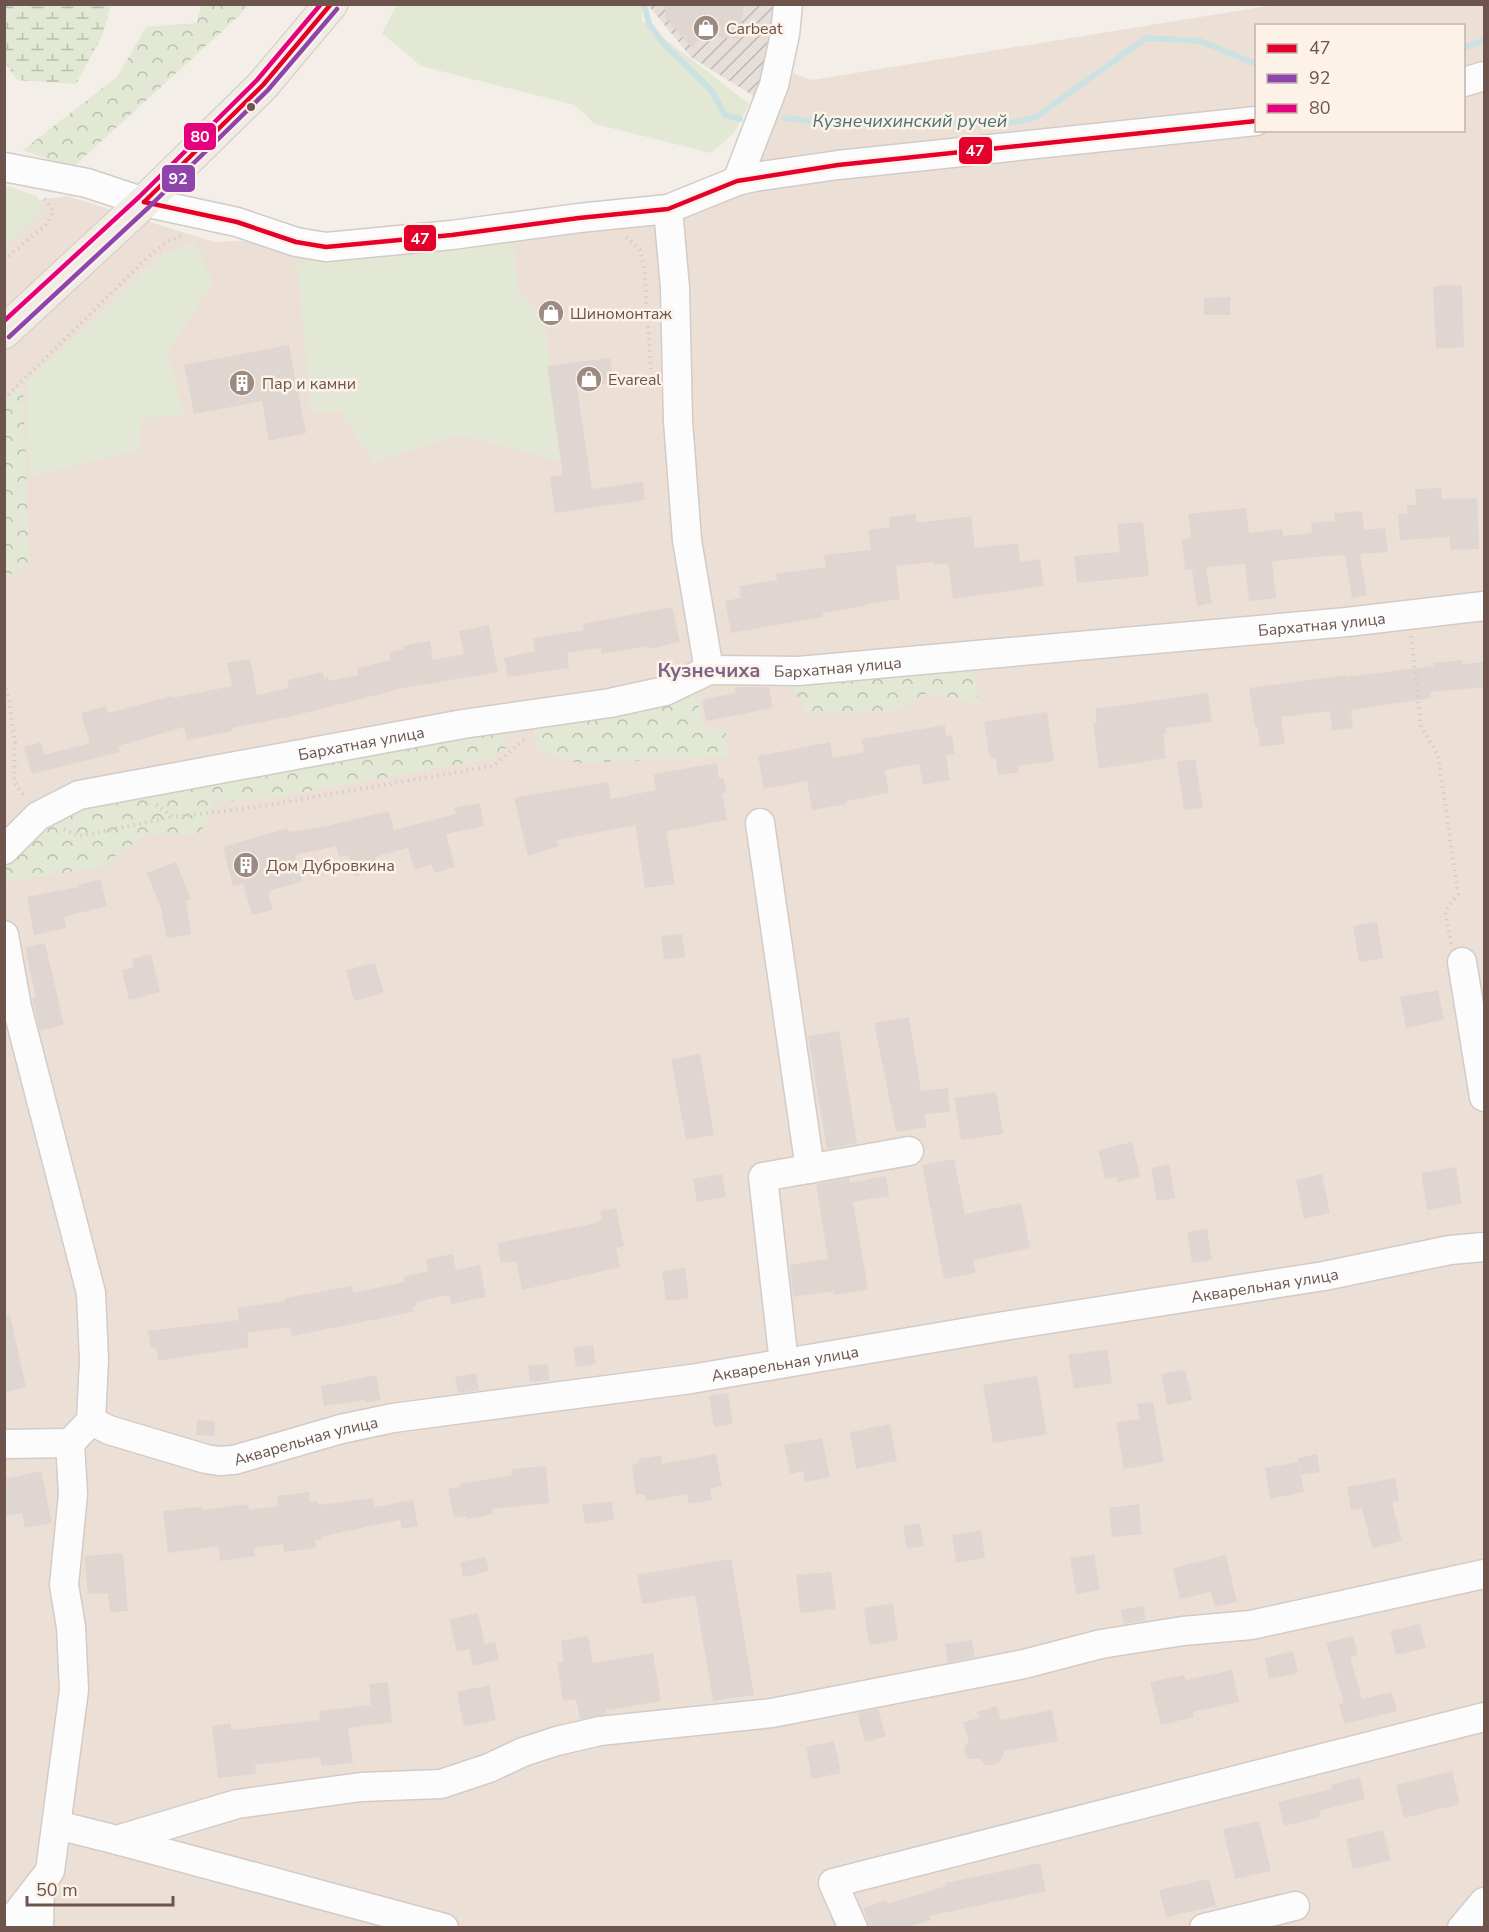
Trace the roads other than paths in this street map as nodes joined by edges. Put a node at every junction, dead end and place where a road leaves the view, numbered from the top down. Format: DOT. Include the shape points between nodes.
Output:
graph roads {
  1 [pos="331,4"];
  2 [pos="788,4"];
  3 [pos="1485,76"];
  4 [pos="1465,82"];
  5 [pos="1255,121"];
  6 [pos="4,167"];
  7 [pos="737,181"];
  8 [pos="144,202"];
  9 [pos="668,209"];
  10 [pos="4,332"];
  11 [pos="1485,606"];
  12 [pos="710,670"];
  13 [pos="760,823"];
  14 [pos="4,850"];
  15 [pos="4,935"];
  16 [pos="1462,962"];
  17 [pos="1485,1097"];
  18 [pos="909,1151"];
  19 [pos="810,1169"];
  20 [pos="1485,1247"];
  21 [pos="784,1363"];
  22 [pos="91,1421"];
  23 [pos="70,1443"];
  24 [pos="4,1444"];
  25 [pos="1485,1574"];
  26 [pos="1485,1717"];
  27 [pos="57,1825"];
  28 [pos="117,1840"];
  29 [pos="40,1885"];
  30 [pos="1485,1902"];
  31 [pos="1296,1906"];
  32 [pos="6,1928"];
  33 [pos="39,1928"];
  34 [pos="444,1928"];
  35 [pos="853,1928"];
  36 [pos="1204,1928"];
  37 [pos="1462,1928"];
  1 -- 8 [label="main road" via="263,85"];
  2 -- 7 [label="street" via="774,85"];
  3 -- 4 [label="street"];
  5 -- 7 [label="street" via="838,165"];
  6 -- 8 [label="street" via="87,183"];
  7 -- 9 [label="street"];
  8 -- 9 [label="street" via="326,247"];
  8 -- 10 [label="main road"];
  9 -- 12 [label="street" via="687,540"];
  11 -- 12 [label="street, Бархатная улица" via="798,671"];
  12 -- 14 [label="street, Бархатная улица" via="665,691 610,703 521,715 79,795 38,816"];
  13 -- 19 [label="street"];
  15 -- 22 [label="street" via="17,1007 91,1293"];
  16 -- 17 [label="street"];
  18 -- 19 [label="street"];
  19 -- 21 [label="street" via="763,1177"];
  20 -- 21 [label="street, Акварельная улица"];
  21 -- 22 [label="street, Акварельная улица" via="393,1418 234,1460 206,1459"];
  22 -- 23 [label="street"];
  23 -- 24 [label="street"];
  23 -- 27 [label="street" via="73,1494 64,1585 74,1690"];
  25 -- 28 [label="street" via="1251,1625 1101,1644 1024,1664 772,1713 600,1731 523,1752 441,1784 361,1787 237,1804"];
  26 -- 35 [label="street" via="833,1883"];
  27 -- 28 [label="street"];
  27 -- 29 [label="street" via="50,1871"];
  28 -- 34 [label="street"];
  29 -- 32 [label="street"];
  29 -- 33 [label="street"];
  30 -- 37 [label="street"];
  31 -- 36 [label="street"];
}
